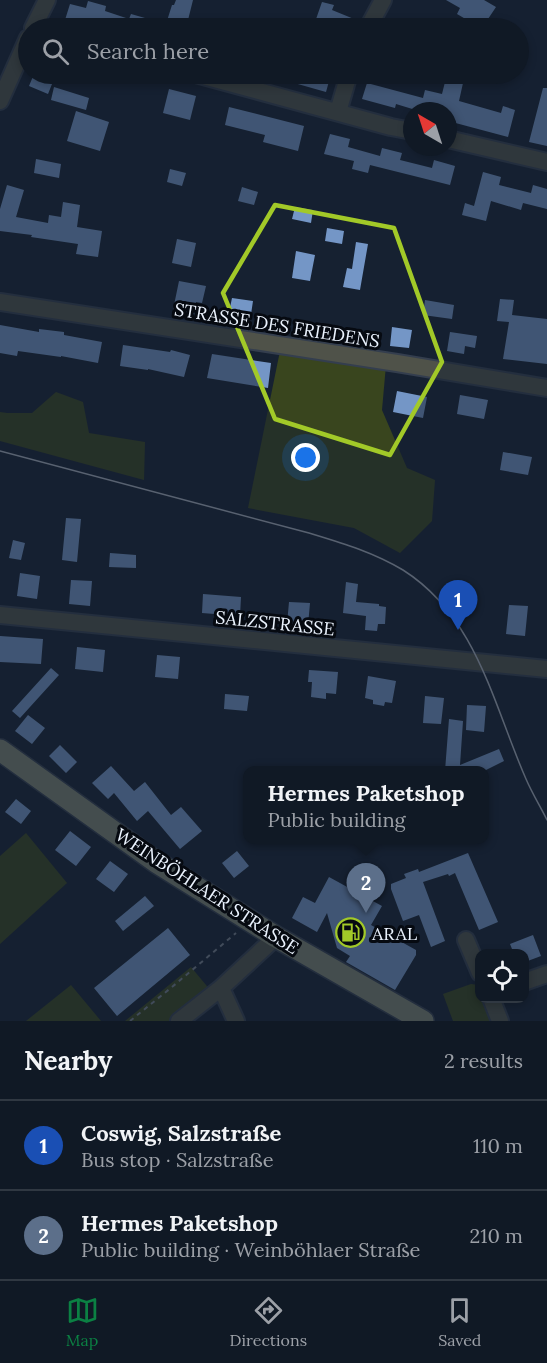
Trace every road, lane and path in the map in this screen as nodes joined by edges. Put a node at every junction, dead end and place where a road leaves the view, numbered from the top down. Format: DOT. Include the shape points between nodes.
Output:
graph roads {
  1 [pos="47,0"];
  2 [pos="383,0"];
  3 [pos="38,18"];
  4 [pos="373,18"];
  5 [pos="18,60"];
  6 [pos="233,84"];
  7 [pos="346,84"];
  8 [pos="0,101"];
  9 [pos="338,112"];
  10 [pos="403,129"];
  11 [pos="457,141"];
  12 [pos="547,162"];
  13 [pos="0,302"];
  14 [pos="547,388"];
  15 [pos="0,615"];
  16 [pos="547,669"];
  17 [pos="0,750"];
  18 [pos="250,921"];
  19 [pos="276,938"];
  20 [pos="466,940"];
  21 [pos="475,961"];
  22 [pos="547,974"];
  23 [pos="529,981"];
  24 [pos="221,988"];
  25 [pos="493,1003"];
  26 [pos="130,1021"];
  27 [pos="179,1021"];
  28 [pos="236,1021"];
  29 [pos="423,1021"];
  30 [pos="500,1021"];
  1 -- 3 [label="street"];
  2 -- 4 [label="street"];
  5 -- 8 [label="street"];
  6 -- 9 [label="street"];
  7 -- 9 [label="street"];
  9 -- 10 [label="street"];
  11 -- 12 [label="street"];
  13 -- 14 [label="street, STRASSE DES FRIEDENS"];
  15 -- 16 [label="street, SALZSTRASSE"];
  17 -- 18 [label="main road, WEINBÖHLAER STRASSE" via="156,862"];
  18 -- 19 [label="main road, WEINBÖHLAER STRASSE"];
  18 -- 26 [label="path"];
  19 -- 24 [label="street"];
  19 -- 29 [label="main road, WEINBÖHLAER STRASSE"];
  20 -- 21 [label="street"];
  22 -- 23 [label="street"];
  24 -- 27 [label="street"];
  24 -- 28 [label="street"];
  25 -- 30 [label="street"];
}
